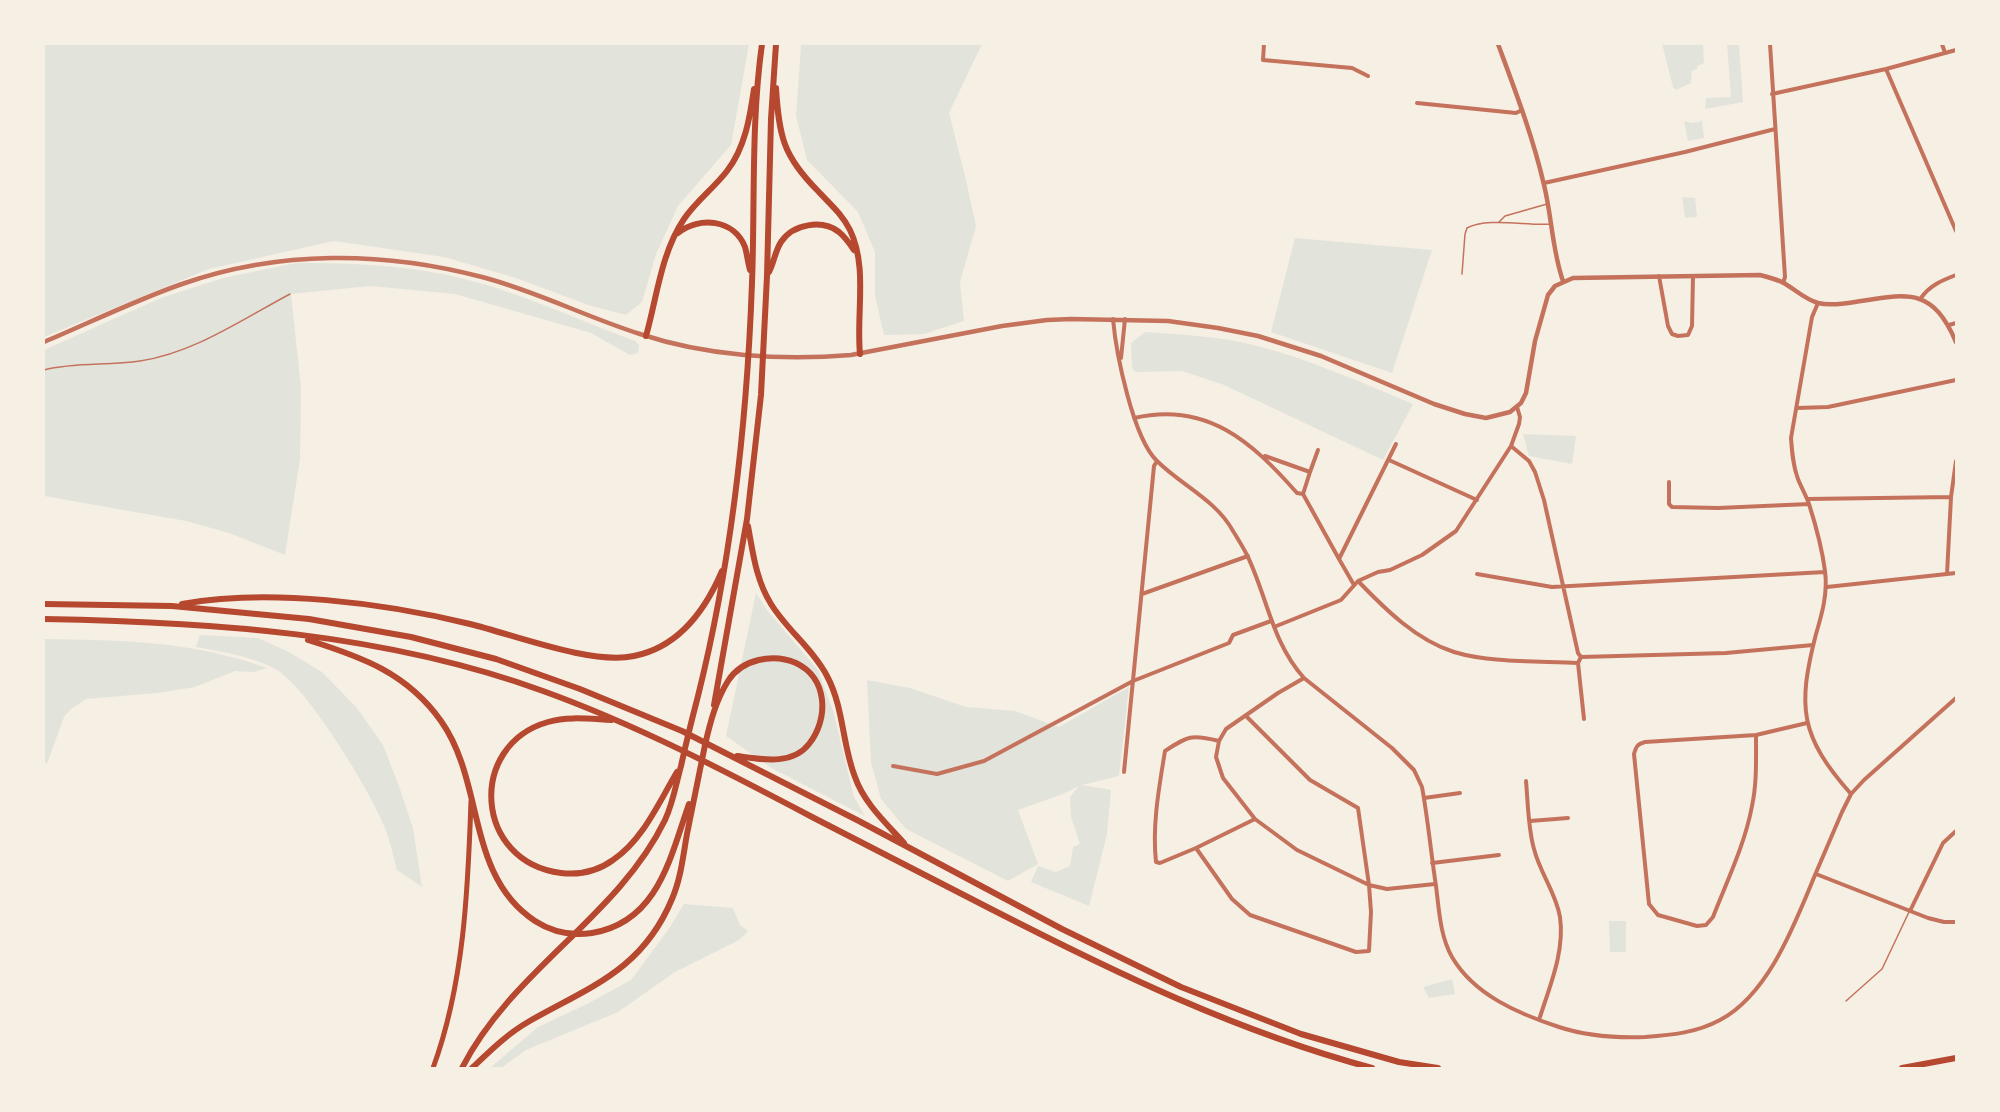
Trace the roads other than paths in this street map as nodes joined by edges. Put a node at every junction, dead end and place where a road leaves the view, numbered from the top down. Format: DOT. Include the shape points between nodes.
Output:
graph roads {
  1 [pos="762,44"];
  2 [pos="776,44"];
  3 [pos="1264,44"];
  4 [pos="1498,44"];
  5 [pos="1770,44"];
  6 [pos="1942,44"];
  7 [pos="1956,50"];
  8 [pos="1945,53"];
  9 [pos="774,57"];
  10 [pos="759,59"];
  11 [pos="1886,69"];
  12 [pos="1368,76"];
  13 [pos="1773,94"];
  14 [pos="1417,103"];
  15 [pos="1522,110"];
  16 [pos="1774,129"];
  17 [pos="1544,183"];
  18 [pos="1548,204"];
  19 [pos="1499,223"];
  20 [pos="1551,224"];
  21 [pos="1956,231"];
  22 [pos="674,238"];
  23 [pos="857,254"];
  24 [pos="1462,274"];
  25 [pos="1956,275"];
  26 [pos="767,276"];
  27 [pos="1659,276"];
  28 [pos="1693,276"];
  29 [pos="752,280"];
  30 [pos="1563,281"];
  31 [pos="1784,283"];
  32 [pos="290,294"];
  33 [pos="1921,298"];
  34 [pos="1818,303"];
  35 [pos="1113,319"];
  36 [pos="1125,319"];
  37 [pos="1956,323"];
  38 [pos="1949,325"];
  39 [pos="646,336"];
  40 [pos="44,342"];
  41 [pos="1956,342"];
  42 [pos="860,354"];
  43 [pos="1121,362"];
  44 [pos="44,370"];
  45 [pos="1956,380"];
  46 [pos="1517,407"];
  47 [pos="1797,408"];
  48 [pos="1134,418"];
  49 [pos="1396,444"];
  50 [pos="1512,446"];
  51 [pos="1318,450"];
  52 [pos="1262,455"];
  53 [pos="1389,460"];
  54 [pos="1157,461"];
  55 [pos="1956,461"];
  56 [pos="1310,472"];
  57 [pos="1669,482"];
  58 [pos="1303,494"];
  59 [pos="1951,497"];
  60 [pos="1477,500"];
  61 [pos="1808,502"];
  62 [pos="747,519"];
  63 [pos="1248,556"];
  64 [pos="727,558"];
  65 [pos="1339,559"];
  66 [pos="1825,572"];
  67 [pos="1956,573"];
  68 [pos="1477,574"];
  69 [pos="1947,574"];
  70 [pos="1358,581"];
  71 [pos="1354,585"];
  72 [pos="1564,586"];
  73 [pos="1827,587"];
  74 [pos="1142,594"];
  75 [pos="44,604"];
  76 [pos="172,606"];
  77 [pos="44,619"];
  78 [pos="1271,621"];
  79 [pos="1274,627"];
  80 [pos="295,636"];
  81 [pos="1814,645"];
  82 [pos="1581,657"];
  83 [pos="1578,663"];
  84 [pos="1304,678"];
  85 [pos="1133,681"];
  86 [pos="1956,698"];
  87 [pos="712,715"];
  88 [pos="1246,716"];
  89 [pos="1584,719"];
  90 [pos="618,720"];
  91 [pos="1807,723"];
  92 [pos="1756,735"];
  93 [pos="1219,741"];
  94 [pos="730,755"];
  95 [pos="680,766"];
  96 [pos="893,766"];
  97 [pos="1124,772"];
  98 [pos="1526,781"];
  99 [pos="697,784"];
  100 [pos="1460,792"];
  101 [pos="1851,794"];
  102 [pos="471,796"];
  103 [pos="1424,798"];
  104 [pos="1568,818"];
  105 [pos="1255,819"];
  106 [pos="1530,821"];
  107 [pos="1956,831"];
  108 [pos="909,848"];
  109 [pos="1196,848"];
  110 [pos="1498,855"];
  111 [pos="1432,863"];
  112 [pos="1816,874"];
  113 [pos="1435,884"];
  114 [pos="1370,885"];
  115 [pos="1910,911"];
  116 [pos="1956,922"];
  117 [pos="1846,1001"];
  118 [pos="1539,1020"];
  119 [pos="1956,1058"];
  120 [pos="433,1068"];
  121 [pos="462,1068"];
  122 [pos="472,1068"];
  123 [pos="1372,1068"];
  124 [pos="1438,1068"];
  125 [pos="1902,1068"];
  1 -- 10 [label="highway"];
  2 -- 9 [label="highway"];
  3 -- 12 [label="street" via="1263,60 1352,68"];
  4 -- 15 [label="street"];
  5 -- 13 [label="street"];
  6 -- 8 [label="street"];
  7 -- 8 [label="street"];
  8 -- 11 [label="street"];
  9 -- 23 [label="highway" via="778,124 783,141 798,169 844,218"];
  9 -- 26 [label="highway"];
  10 -- 22 [label="highway" via="748,124 737,156 684,218"];
  10 -- 29 [label="highway"];
  11 -- 13 [label="street"];
  11 -- 21 [label="street"];
  13 -- 16 [label="street"];
  14 -- 15 [label="street" via="1516,113"];
  15 -- 17 [label="street"];
  16 -- 17 [label="street"];
  16 -- 31 [label="street"];
  17 -- 18 [label="street"];
  18 -- 19 [label="lane" via="1505,216"];
  18 -- 20 [label="street"];
  19 -- 20 [label="lane"];
  19 -- 24 [label="lane" via="1467,228"];
  20 -- 30 [label="street"];
  22 -- 29 [label="highway" via="686,227 700,222 729,228 745,247"];
  22 -- 39 [label="highway"];
  23 -- 26 [label="highway" via="841,233 833,229 801,227 780,243"];
  23 -- 42 [label="highway"];
  25 -- 33 [label="street" via="1942,280"];
  26 -- 62 [label="highway" via="761,395"];
  27 -- 28 [label="street"];
  27 -- 28 [label="street" via="1668,326 1678,336 1688,335 1692,326"];
  27 -- 30 [label="street"];
  28 -- 31 [label="street" via="1760,275"];
  29 -- 64 [label="highway" via="747,393"];
  30 -- 46 [label="street" via="1548,295 1526,393"];
  31 -- 34 [label="street"];
  32 -- 44 [label="lane" via="194,346 140,361 63,365"];
  33 -- 34 [label="street" via="1898,296"];
  33 -- 38 [label="street" via="1934,306"];
  34 -- 47 [label="street" via="1812,316"];
  35 -- 36 [label="street"];
  35 -- 42 [label="street" via="1025,323"];
  35 -- 43 [label="street"];
  36 -- 43 [label="street"];
  36 -- 46 [label="street" via="1168,321 1258,336 1321,356 1474,417 1495,417"];
  37 -- 38 [label="street"];
  38 -- 41 [label="street"];
  39 -- 40 [label="street" via="483,277 380,258 337,257 296,259 182,284"];
  39 -- 42 [label="street" via="724,354"];
  43 -- 48 [label="street"];
  45 -- 47 [label="street" via="1828,407"];
  46 -- 50 [label="street" via="1520,417"];
  47 -- 61 [label="street" via="1792,453 1797,478"];
  48 -- 52 [label="street" via="1164,414 1194,417 1235,435"];
  48 -- 54 [label="street" via="1143,442"];
  49 -- 53 [label="street"];
  50 -- 60 [label="street"];
  50 -- 72 [label="street" via="1535,472"];
  51 -- 56 [label="street"];
  52 -- 56 [label="street"];
  52 -- 58 [label="street" via="1297,493"];
  53 -- 60 [label="street"];
  53 -- 65 [label="street"];
  54 -- 63 [label="street" via="1217,509"];
  54 -- 74 [label="street"];
  55 -- 59 [label="street"];
  56 -- 58 [label="street"];
  57 -- 61 [label="street" via="1672,507"];
  58 -- 65 [label="street"];
  59 -- 61 [label="street"];
  59 -- 69 [label="street"];
  60 -- 70 [label="street" via="1456,531 1440,544 1390,570"];
  61 -- 66 [label="street"];
  62 -- 87 [label="highway"];
  62 -- 108 [label="highway" via="754,563 771,605 818,663 834,692 855,779 877,814"];
  63 -- 74 [label="street"];
  63 -- 78 [label="street"];
  64 -- 76 [label="highway" via="706,602 685,630 662,646 634,656 570,651 422,613 368,605 249,598"];
  64 -- 95 [label="highway" via="706,666"];
  65 -- 71 [label="street"];
  66 -- 72 [label="street"];
  66 -- 73 [label="street"];
  67 -- 69 [label="street"];
  68 -- 72 [label="street"];
  69 -- 73 [label="street"];
  70 -- 71 [label="street"];
  70 -- 83 [label="street" via="1412,630 1455,652 1505,660"];
  71 -- 79 [label="street" via="1341,600"];
  72 -- 82 [label="street"];
  73 -- 81 [label="street"];
  74 -- 85 [label="street"];
  75 -- 76 [label="highway"];
  76 -- 94 [label="highway" via="309,619 411,637 496,659 682,730"];
  77 -- 80 [label="highway" via="169,623"];
  78 -- 79 [label="street"];
  78 -- 85 [label="street" via="1233,635 1229,643"];
  79 -- 84 [label="street"];
  80 -- 90 [label="highway" via="407,652 539,690"];
  80 -- 102 [label="highway" via="357,656 407,685 430,708 453,741"];
  81 -- 82 [label="street" via="1726,653"];
  81 -- 91 [label="street" via="1805,688"];
  82 -- 83 [label="street"];
  83 -- 89 [label="street"];
  84 -- 88 [label="street"];
  84 -- 103 [label="street" via="1408,762 1420,781"];
  85 -- 96 [label="street" via="984,761 937,774"];
  85 -- 97 [label="street"];
  86 -- 101 [label="street"];
  87 -- 94 [label="highway" via="728,681 753,661 790,661 807,670 821,693 823,717 807,748 775,760"];
  87 -- 99 [label="highway"];
  88 -- 93 [label="street" via="1226,729"];
  88 -- 114 [label="street" via="1310,780 1358,808"];
  90 -- 95 [label="highway" via="547,722 532,728 507,749 499,762 491,793 501,836 510,848 551,872 584,873 599,868 639,834"];
  90 -- 123 [label="highway" via="1091,960 1223,1019"];
  91 -- 92 [label="street"];
  91 -- 101 [label="street" via="1825,762"];
  92 -- 92 [label="street" via="1645,742 1635,748 1649,904 1658,915 1697,926 1706,925 1713,917 1745,835 1752,806"];
  93 -- 105 [label="street" via="1216,757 1223,778"];
  93 -- 109 [label="street" via="1186,737 1166,751 1156,815 1156,862"];
  94 -- 108 [label="highway"];
  95 -- 121 [label="highway" via="667,816 645,857 538,968 484,1032"];
  98 -- 106 [label="street"];
  99 -- 102 [label="highway" via="659,885 648,903 618,925 577,934 543,926 513,904 491,869"];
  99 -- 122 [label="highway" via="679,879 663,919 634,958 604,981 526,1023"];
  100 -- 103 [label="street"];
  101 -- 112 [label="street"];
  102 -- 120 [label="main road" via="465,917 446,1027"];
  103 -- 111 [label="street"];
  104 -- 106 [label="street"];
  105 -- 109 [label="street"];
  105 -- 114 [label="street" via="1298,850"];
  106 -- 118 [label="street" via="1533,848 1555,898 1560,927 1556,967"];
  107 -- 115 [label="street" via="1943,843"];
  108 -- 124 [label="highway" via="1181,987 1301,1034 1399,1062"];
  109 -- 114 [label="street" via="1232,899 1250,915 1356,952 1369,951"];
  110 -- 111 [label="street"];
  111 -- 113 [label="street"];
  112 -- 115 [label="street"];
  112 -- 118 [label="street" via="1791,931 1764,977 1746,1000 1720,1020 1678,1035 1637,1037 1573,1031"];
  113 -- 114 [label="street" via="1387,889"];
  113 -- 118 [label="street" via="1444,939 1462,972 1487,995"];
  115 -- 116 [label="street"];
  115 -- 117 [label="lane" via="1881,969"];
  119 -- 125 [label="highway"];
}
